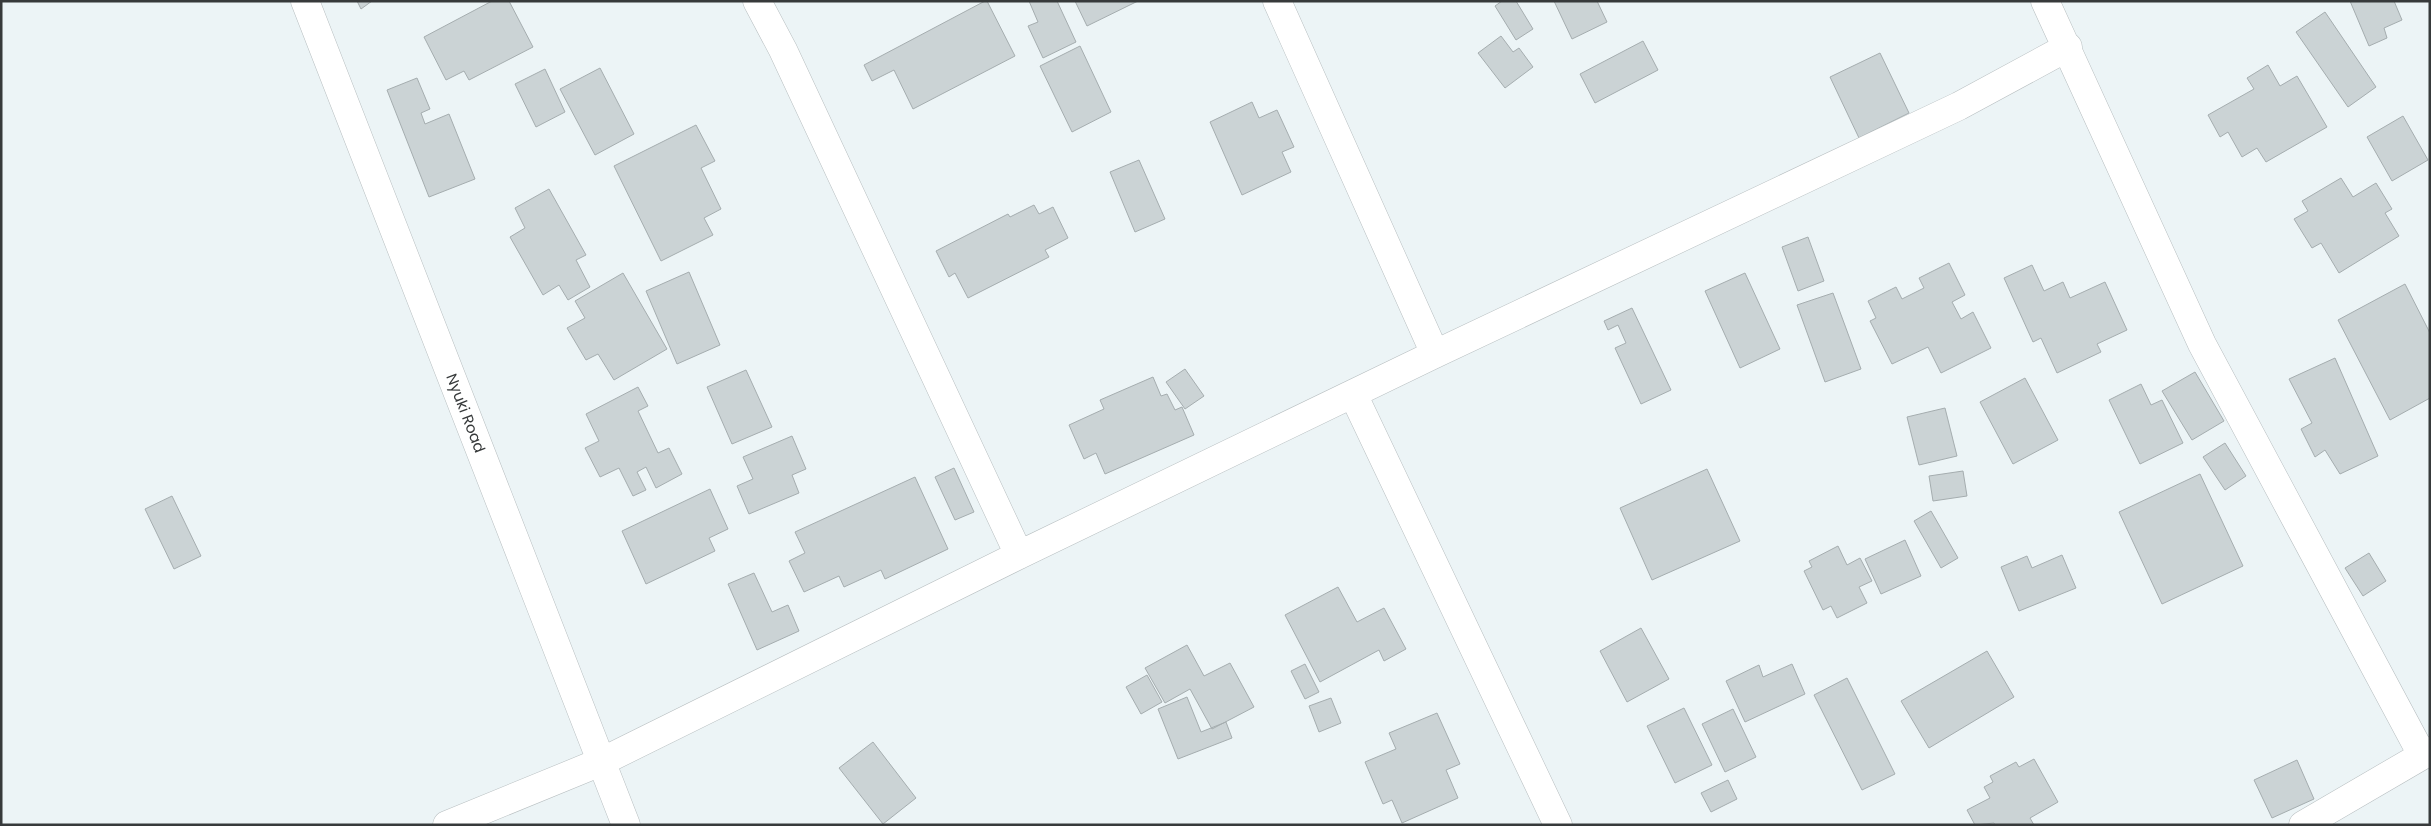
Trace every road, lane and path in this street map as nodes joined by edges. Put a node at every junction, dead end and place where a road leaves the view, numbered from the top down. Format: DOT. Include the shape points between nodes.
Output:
graph roads {
  1 [pos="305,1"];
  2 [pos="757,1"];
  3 [pos="1277,1"];
  4 [pos="2045,1"];
  5 [pos="2068,47"];
  6 [pos="1435,354"];
  7 [pos="1353,394"];
  8 [pos="1019,555"];
  9 [pos="2426,753"];
  10 [pos="603,761"];
  11 [pos="447,825"];
  12 [pos="626,825"];
  13 [pos="1558,825"];
  14 [pos="2303,825"];
  1 -- 10 [label="street, Nyuki Road"];
  2 -- 8 [label="street" via="783,50"];
  3 -- 6 [label="street"];
  4 -- 5 [label="street"];
  5 -- 6 [label="street" via="1960,106"];
  5 -- 9 [label="street" via="2202,344"];
  6 -- 7 [label="street"];
  7 -- 8 [label="street"];
  7 -- 13 [label="street"];
  8 -- 10 [label="street"];
  9 -- 14 [label="street"];
  10 -- 11 [label="street"];
  10 -- 12 [label="street, Nyuki Road"];
}
